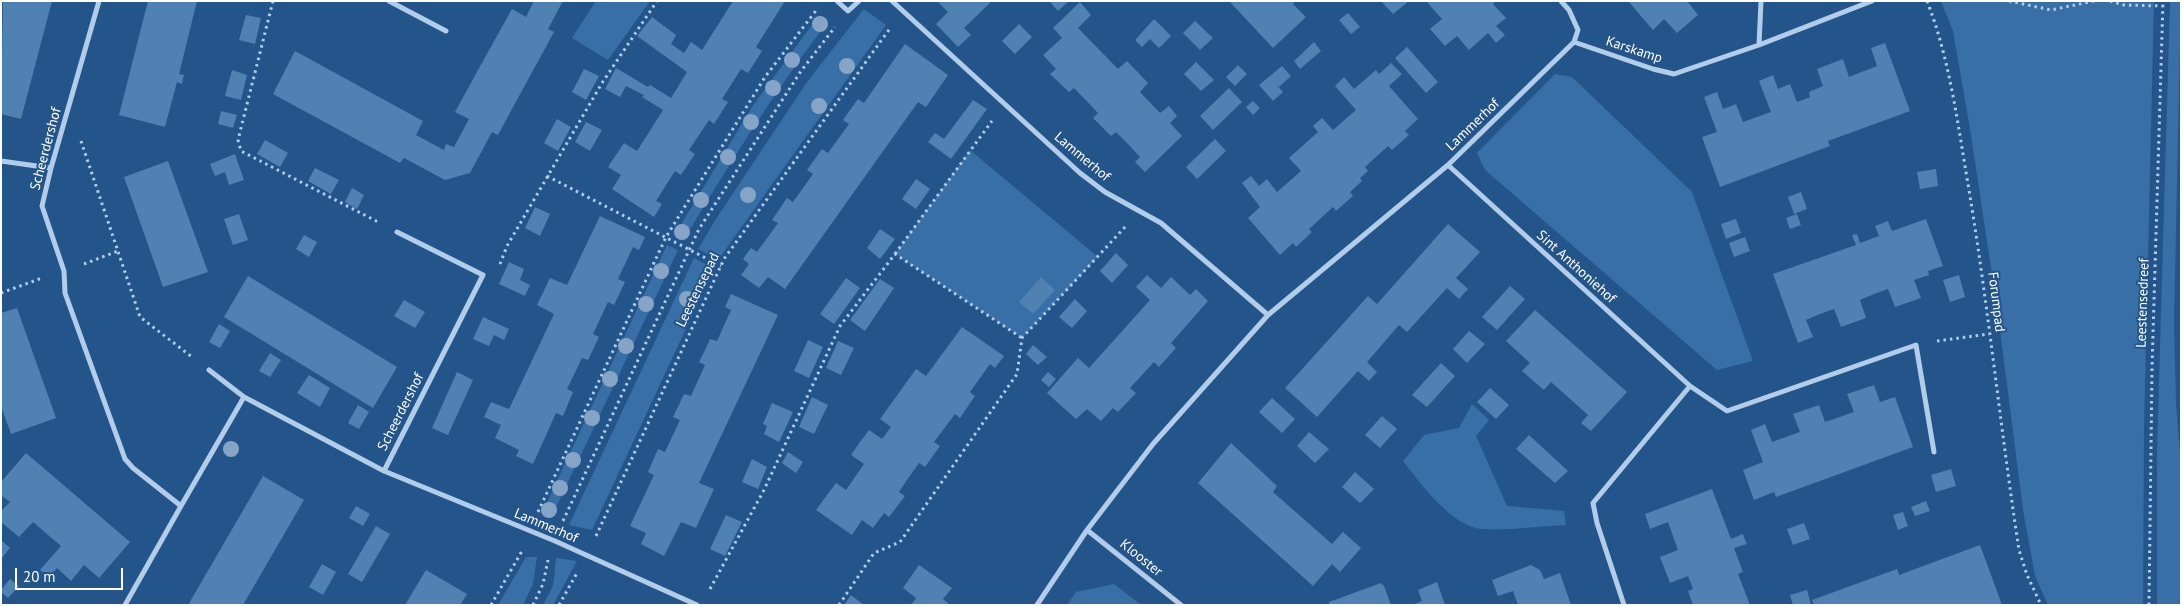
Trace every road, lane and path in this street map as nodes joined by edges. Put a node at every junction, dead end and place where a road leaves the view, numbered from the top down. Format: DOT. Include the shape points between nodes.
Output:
graph roads {
  1 [pos="99,1"];
  2 [pos="274,1"];
  3 [pos="389,1"];
  4 [pos="658,1"];
  5 [pos="823,1"];
  6 [pos="837,1"];
  7 [pos="859,1"];
  8 [pos="892,1"];
  9 [pos="1561,1"];
  10 [pos="1761,1"];
  11 [pos="1872,1"];
  12 [pos="1927,1"];
  13 [pos="2009,1"];
  14 [pos="2094,1"];
  15 [pos="2110,1"];
  16 [pos="2163,1"];
  17 [pos="2163,6"];
  18 [pos="848,11"];
  19 [pos="904,13"];
  20 [pos="446,31"];
  21 [pos="1574,42"];
  22 [pos="1759,46"];
  23 [pos="69,105"];
  24 [pos="1005,105"];
  25 [pos="1,161"];
  26 [pos="1448,165"];
  27 [pos="51,168"];
  28 [pos="547,176"];
  29 [pos="1140,211"];
  30 [pos="397,232"];
  31 [pos="666,237"];
  32 [pos="689,248"];
  33 [pos="895,254"];
  34 [pos="721,266"];
  35 [pos="482,275"];
  36 [pos="1268,315"];
  37 [pos="1989,334"];
  38 [pos="1022,338"];
  39 [pos="1916,345"];
  40 [pos="209,370"];
  41 [pos="1690,386"];
  42 [pos="244,397"];
  43 [pos="1934,452"];
  44 [pos="384,471"];
  45 [pos="181,506"];
  46 [pos="1087,530"];
  47 [pos="531,532"];
  48 [pos="555,541"];
  49 [pos="586,556"];
  50 [pos="706,597"];
  51 [pos="125,605"];
  52 [pos="491,605"];
  53 [pos="533,605"];
  54 [pos="559,605"];
  55 [pos="697,605"];
  56 [pos="839,605"];
  57 [pos="1037,605"];
  58 [pos="1181,605"];
  59 [pos="1624,605"];
  60 [pos="2041,605"];
  61 [pos="2149,605"];
  1 -- 23 [label="street, Scheerdershof"];
  2 -- 30 [label="path" via="238,140 241,151"];
  3 -- 20 [label="street"];
  4 -- 28 [label="path" via="602,83"];
  5 -- 31 [label="path" via="765,77"];
  6 -- 18 [label="street"];
  7 -- 18 [label="street"];
  8 -- 19 [label="street, Lammerhof"];
  9 -- 21 [label="street" via="1578,30"];
  10 -- 22 [label="street"];
  11 -- 22 [label="street, Karskamp"];
  12 -- 37 [label="path, Forumpad" via="1946,67 1959,131"];
  13 -- 14 [label="path" via="2051,10"];
  15 -- 17 [label="path" via="2124,5"];
  16 -- 17 [label="path, Leestensedreef"];
  17 -- 61 [label="path, Leestensedreef" via="2152,368"];
  18 -- 32 [label="path, Leestensepad" via="801,71"];
  19 -- 24 [label="street, Lammerhof"];
  19 -- 34 [label="path, Leestensepad" via="885,34"];
  21 -- 22 [label="street, Karskamp" via="1674,74"];
  21 -- 26 [label="street, Lammerhof"];
  23 -- 27 [label="street, Scheerdershof"];
  23 -- 40 [label="path" via="140,317"];
  24 -- 29 [label="street, Lammerhof" via="1080,173 1105,192"];
  24 -- 33 [label="path"];
  25 -- 27 [label="street"];
  26 -- 36 [label="street, Lammerhof"];
  26 -- 41 [label="street, Sint Anthoniehof"];
  27 -- 45 [label="street, Scheerdershof" via="42,206 64,271 66,292 124,459"];
  28 -- 31 [label="path"];
  28 -- 35 [label="path" via="507,246 496,273"];
  29 -- 36 [label="street, Lammerhof" via="1161,223"];
  29 -- 38 [label="path"];
  30 -- 35 [label="street"];
  31 -- 32 [label="path"];
  31 -- 47 [label="path"];
  32 -- 34 [label="path"];
  32 -- 48 [label="path, Leestensepad"];
  33 -- 38 [label="path"];
  33 -- 50 [label="path" via="840,326 764,490"];
  34 -- 49 [label="path, Leestensepad"];
  35 -- 44 [label="street, Scheerdershof"];
  36 -- 46 [label="street, Lammerhof" via="1153,444"];
  37 -- 39 [label="path"];
  37 -- 60 [label="path, Forumpad" via="2019,550"];
  38 -- 56 [label="path" via="1017,374 900,542 874,553"];
  39 -- 41 [label="street, Sint Anthoniehof" via="1727,411"];
  39 -- 43 [label="street"];
  40 -- 42 [label="street, Scheerdershof"];
  41 -- 59 [label="street" via="1593,503"];
  42 -- 44 [label="street, Scheerdershof"];
  42 -- 45 [label="street"];
  44 -- 47 [label="street, Lammerhof"];
  45 -- 51 [label="street"];
  46 -- 57 [label="street, Lammerhof"];
  46 -- 58 [label="street, Klooster"];
  47 -- 48 [label="street, Lammerhof"];
  47 -- 52 [label="path"];
  48 -- 49 [label="street, Lammerhof"];
  48 -- 53 [label="path, Leestensepad" via="544,584"];
  49 -- 54 [label="path, Leestensepad"];
  49 -- 55 [label="street, Lammerhof"];
}
